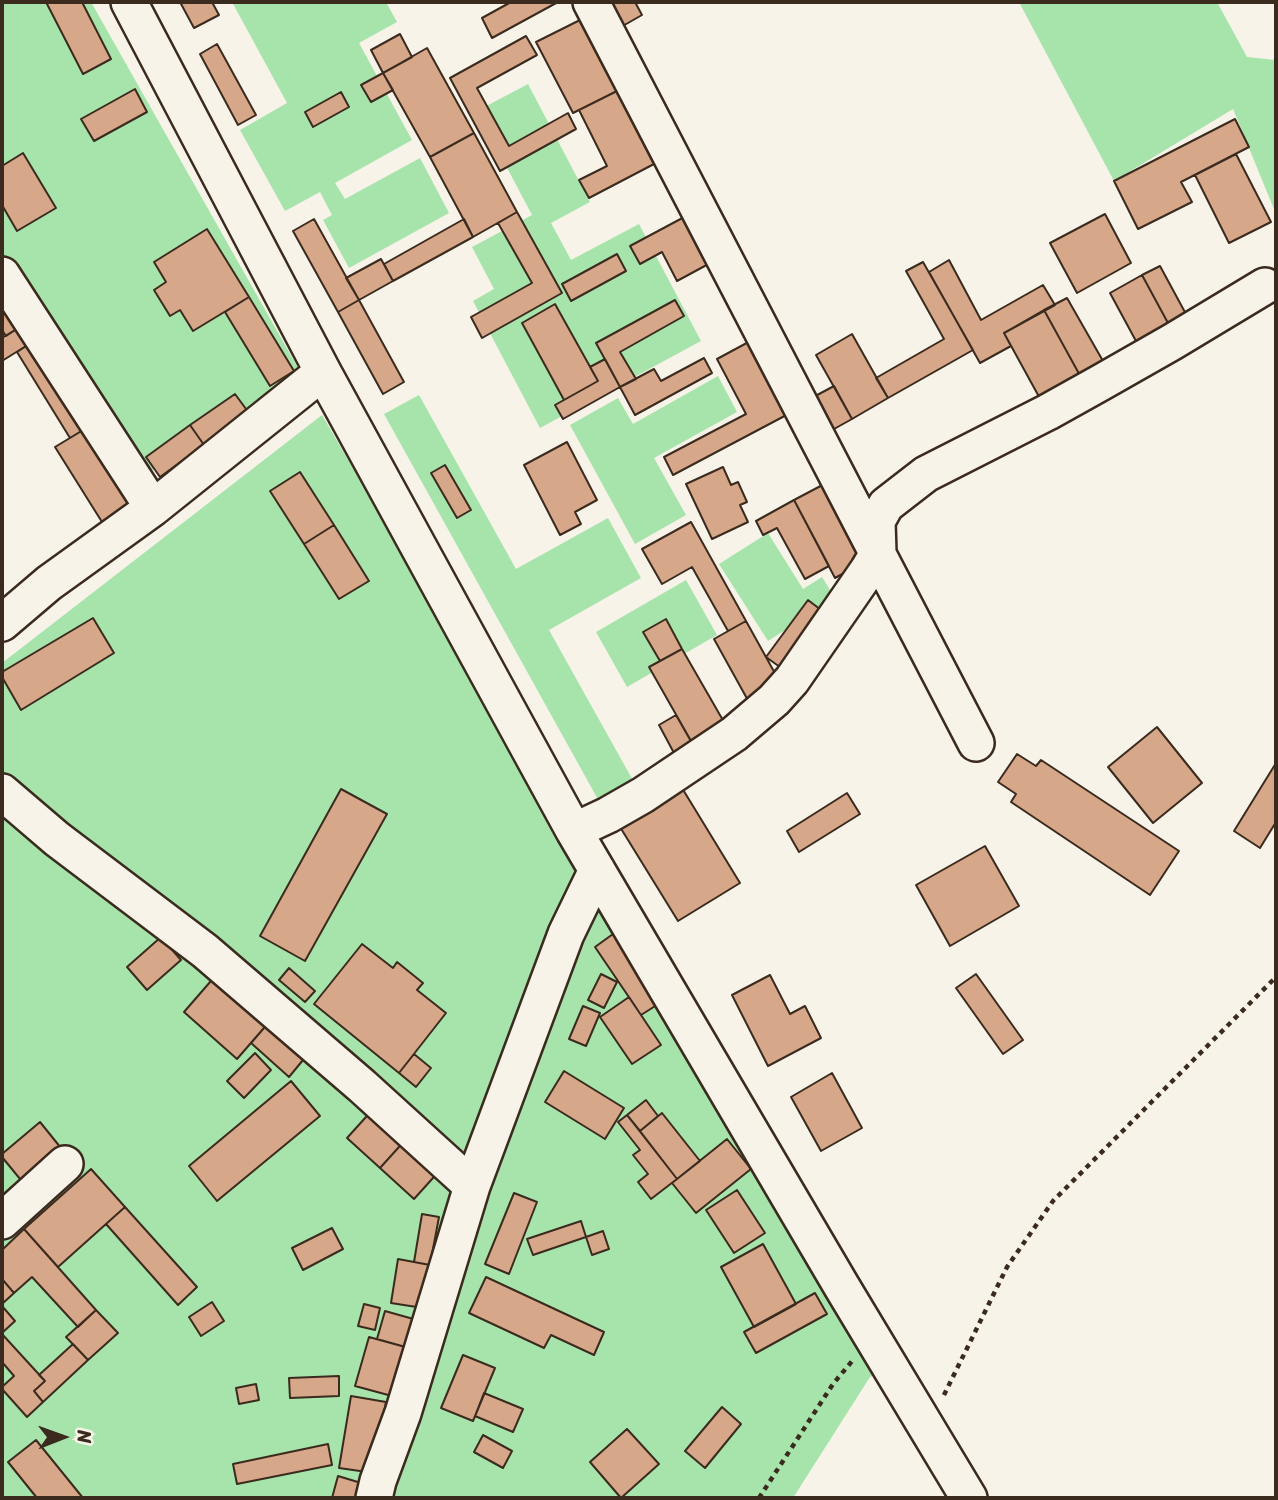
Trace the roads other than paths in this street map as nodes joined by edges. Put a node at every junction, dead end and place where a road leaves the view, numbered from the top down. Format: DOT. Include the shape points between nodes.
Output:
graph roads {
  1 [pos="129,2"];
  2 [pos="590,2"];
  3 [pos="2,275"];
  4 [pos="1265,286"];
  5 [pos="323,372"];
  6 [pos="153,508"];
  7 [pos="878,553"];
  8 [pos="2,623"];
  9 [pos="976,743"];
  10 [pos="2,792"];
  11 [pos="574,831"];
  12 [pos="597,870"];
  13 [pos="65,1164"];
  14 [pos="472,1186"];
  15 [pos="2,1221"];
  16 [pos="374,1498"];
  17 [pos="969,1498"];
  1 -- 5 [label="street"];
  2 -- 7 [label="street"];
  3 -- 6 [label="street"];
  4 -- 7 [label="street" via="1100,383 926,474 886,505 877,521"];
  5 -- 6 [label="street"];
  5 -- 11 [label="street"];
  6 -- 8 [label="street"];
  7 -- 9 [label="street"];
  7 -- 11 [label="street" via="774,700 734,734 643,795"];
  10 -- 14 [label="street" via="205,951"];
  11 -- 12 [label="street"];
  12 -- 14 [label="street" via="566,934"];
  12 -- 17 [label="street"];
  13 -- 15 [label="street"];
  14 -- 16 [label="street"];
}
